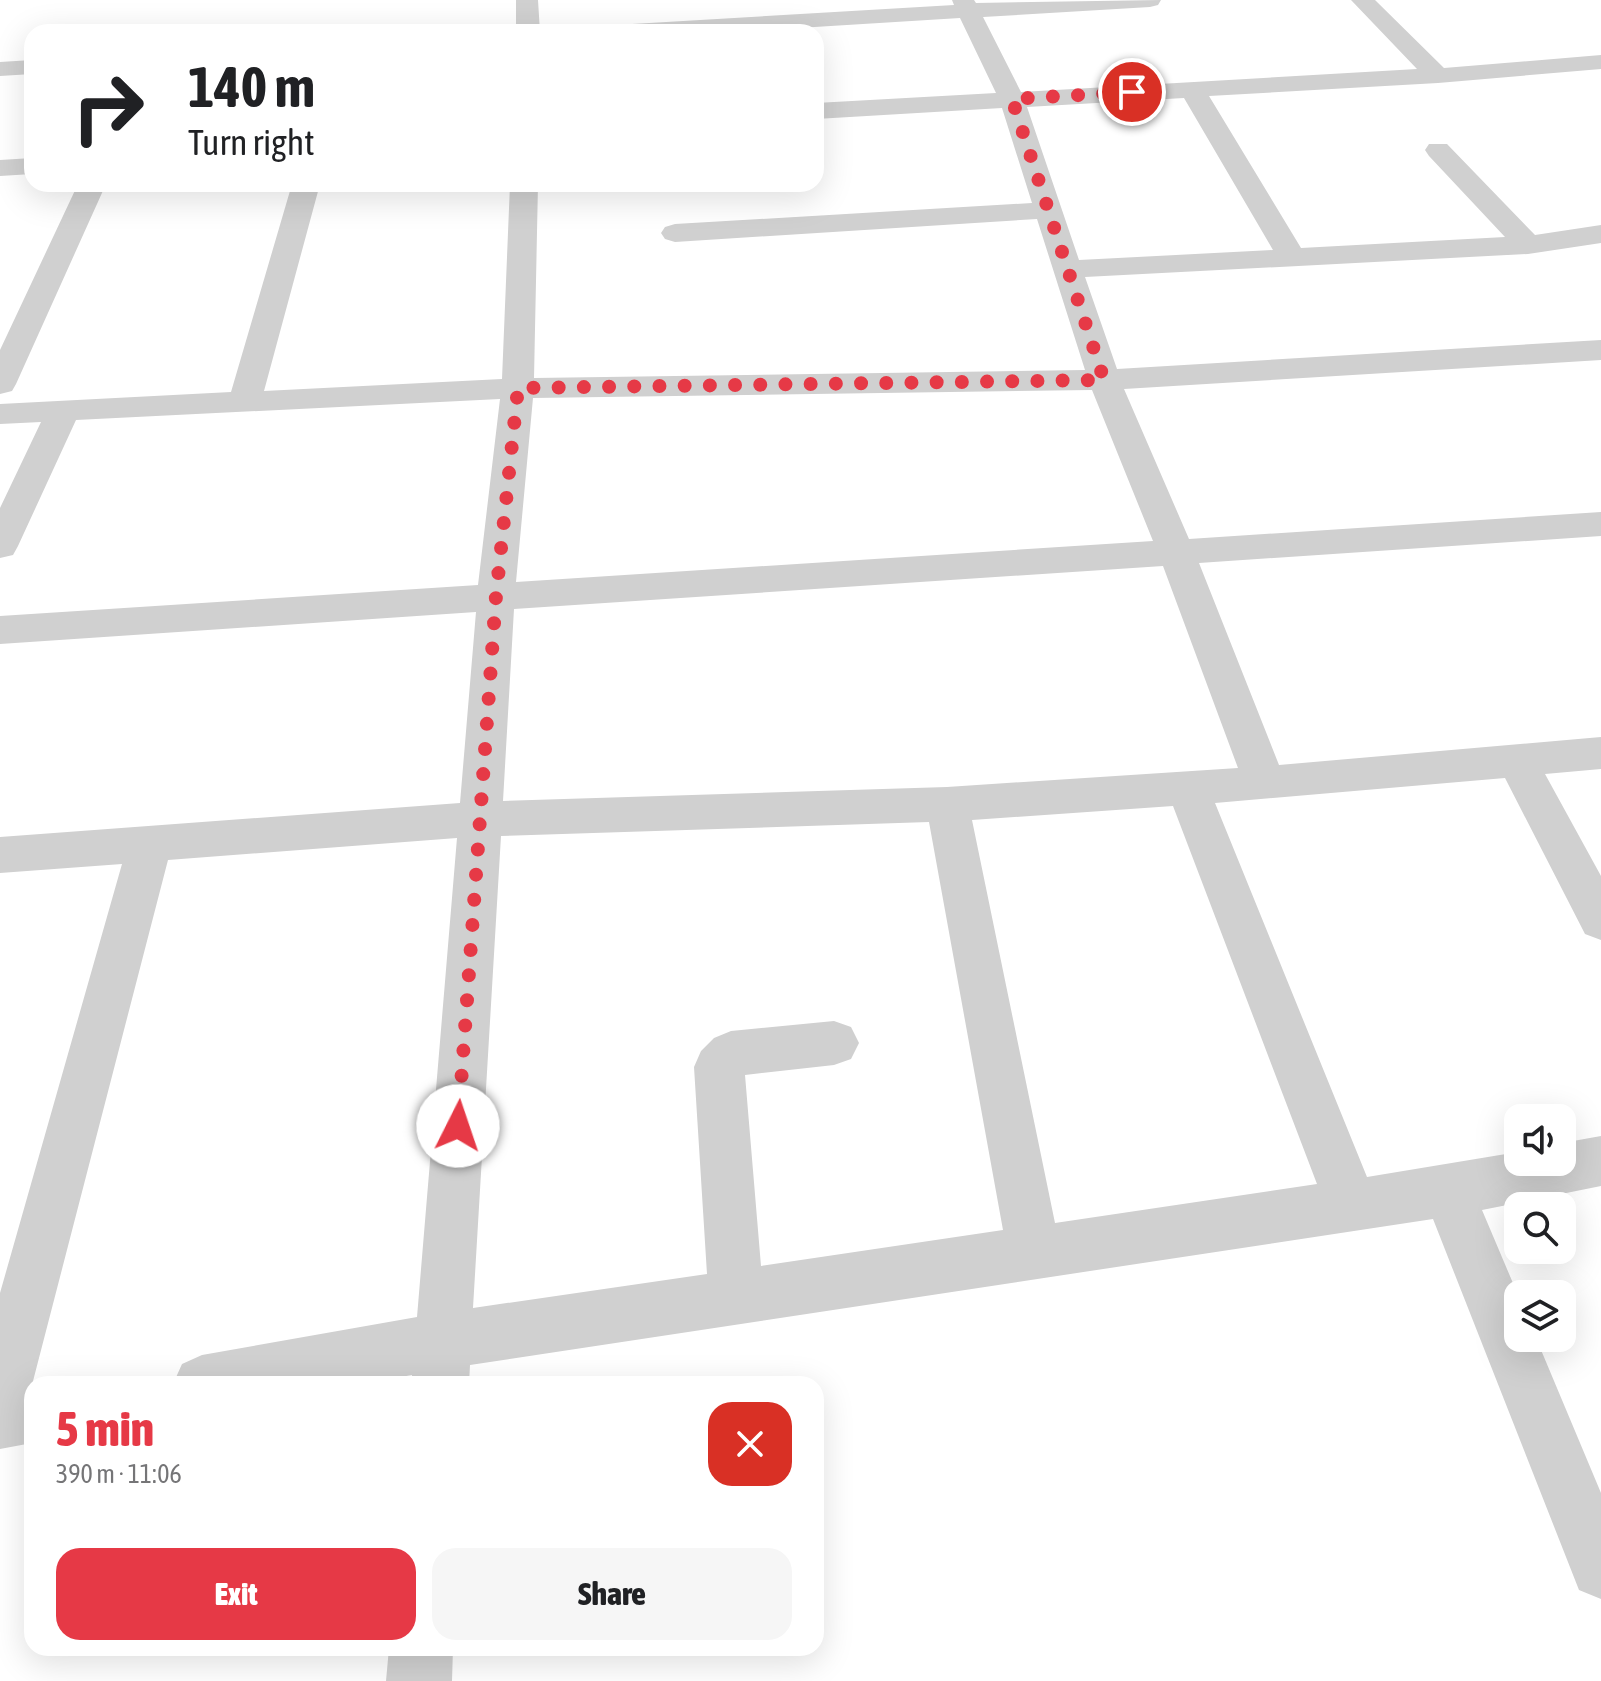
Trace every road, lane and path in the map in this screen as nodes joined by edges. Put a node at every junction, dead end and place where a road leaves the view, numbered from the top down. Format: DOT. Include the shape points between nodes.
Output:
graph roads {
  1 [pos="527,0"];
  2 [pos="1150,0"];
  3 [pos="1362,0"];
  4 [pos="966,5"];
  5 [pos="528,24"];
  6 [pos="719,24"];
  7 [pos="1601,62"];
  8 [pos="24,68"];
  9 [pos="0,69"];
  10 [pos="1438,76"];
  11 [pos="1192,89"];
  12 [pos="1012,99"];
  13 [pos="824,111"];
  14 [pos="1438,150"];
  15 [pos="24,166"];
  16 [pos="0,168"];
  17 [pos="88,192"];
  18 [pos="304,192"];
  19 [pos="524,192"];
  20 [pos="1049,210"];
  21 [pos="675,233"];
  22 [pos="1601,234"];
  23 [pos="1528,245"];
  24 [pos="1291,256"];
  25 [pos="1069,269"];
  26 [pos="1601,350"];
  27 [pos="1104,380"];
  28 [pos="0,384"];
  29 [pos="518,388"];
  30 [pos="245,399"];
  31 [pos="64,410"];
  32 [pos="0,414"];
  33 [pos="1601,524"];
  34 [pos="0,546"];
  35 [pos="1177,554"];
  36 [pos="496,596"];
  37 [pos="0,630"];
  38 [pos="1601,753"];
  39 [pos="1517,761"];
  40 [pos="1265,783"];
  41 [pos="1187,788"];
  42 [pos="947,804"];
  43 [pos="479,819"];
  44 [pos="150,844"];
  45 [pos="0,855"];
  46 [pos="1601,920"];
  47 [pos="834,1043"];
  48 [pos="1601,1161"];
  49 [pos="1448,1191"];
  50 [pos="1352,1205"];
  51 [pos="1034,1253"];
  52 [pos="736,1297"];
  53 [pos="442,1362"];
  54 [pos="289,1376"];
  55 [pos="0,1395"];
  56 [pos="24,1416"];
  57 [pos="0,1420"];
  58 [pos="1601,1568"];
  59 [pos="421,1656"];
  60 [pos="419,1681"];
  1 -- 5 [label="street"];
  2 -- 4 [label="street"];
  3 -- 10 [label="street"];
  4 -- 6 [label="street"];
  4 -- 12 [label="street"];
  7 -- 10 [label="street"];
  8 -- 9 [label="street"];
  10 -- 11 [label="street"];
  11 -- 12 [label="street"];
  11 -- 24 [label="street"];
  12 -- 13 [label="street"];
  12 -- 20 [label="street"];
  14 -- 23 [label="street"];
  15 -- 16 [label="street"];
  17 -- 28 [label="street"];
  18 -- 30 [label="street"];
  19 -- 29 [label="street"];
  20 -- 21 [label="street"];
  20 -- 25 [label="street"];
  22 -- 23 [label="street"];
  23 -- 24 [label="street"];
  24 -- 25 [label="street"];
  25 -- 27 [label="street"];
  26 -- 27 [label="street"];
  27 -- 29 [label="street"];
  27 -- 35 [label="street"];
  29 -- 30 [label="street"];
  29 -- 36 [label="street"];
  30 -- 31 [label="street"];
  31 -- 32 [label="street"];
  31 -- 34 [label="street"];
  33 -- 35 [label="street"];
  35 -- 36 [label="street"];
  35 -- 40 [label="street"];
  36 -- 37 [label="street"];
  36 -- 43 [label="street"];
  38 -- 39 [label="street"];
  39 -- 40 [label="street"];
  39 -- 46 [label="street"];
  40 -- 41 [label="street"];
  41 -- 42 [label="street"];
  41 -- 50 [label="street"];
  42 -- 43 [label="street"];
  42 -- 51 [label="street"];
  43 -- 44 [label="street"];
  43 -- 53 [label="street"];
  44 -- 45 [label="street"];
  44 -- 55 [label="street"];
  47 -- 52 [label="street" via="731,1054 719,1067"];
  48 -- 49 [label="street"];
  49 -- 50 [label="street"];
  49 -- 58 [label="street"];
  50 -- 51 [label="street"];
  51 -- 52 [label="street"];
  52 -- 53 [label="street"];
  53 -- 54 [label="street"];
  56 -- 57 [label="street"];
  59 -- 60 [label="street"];
}
